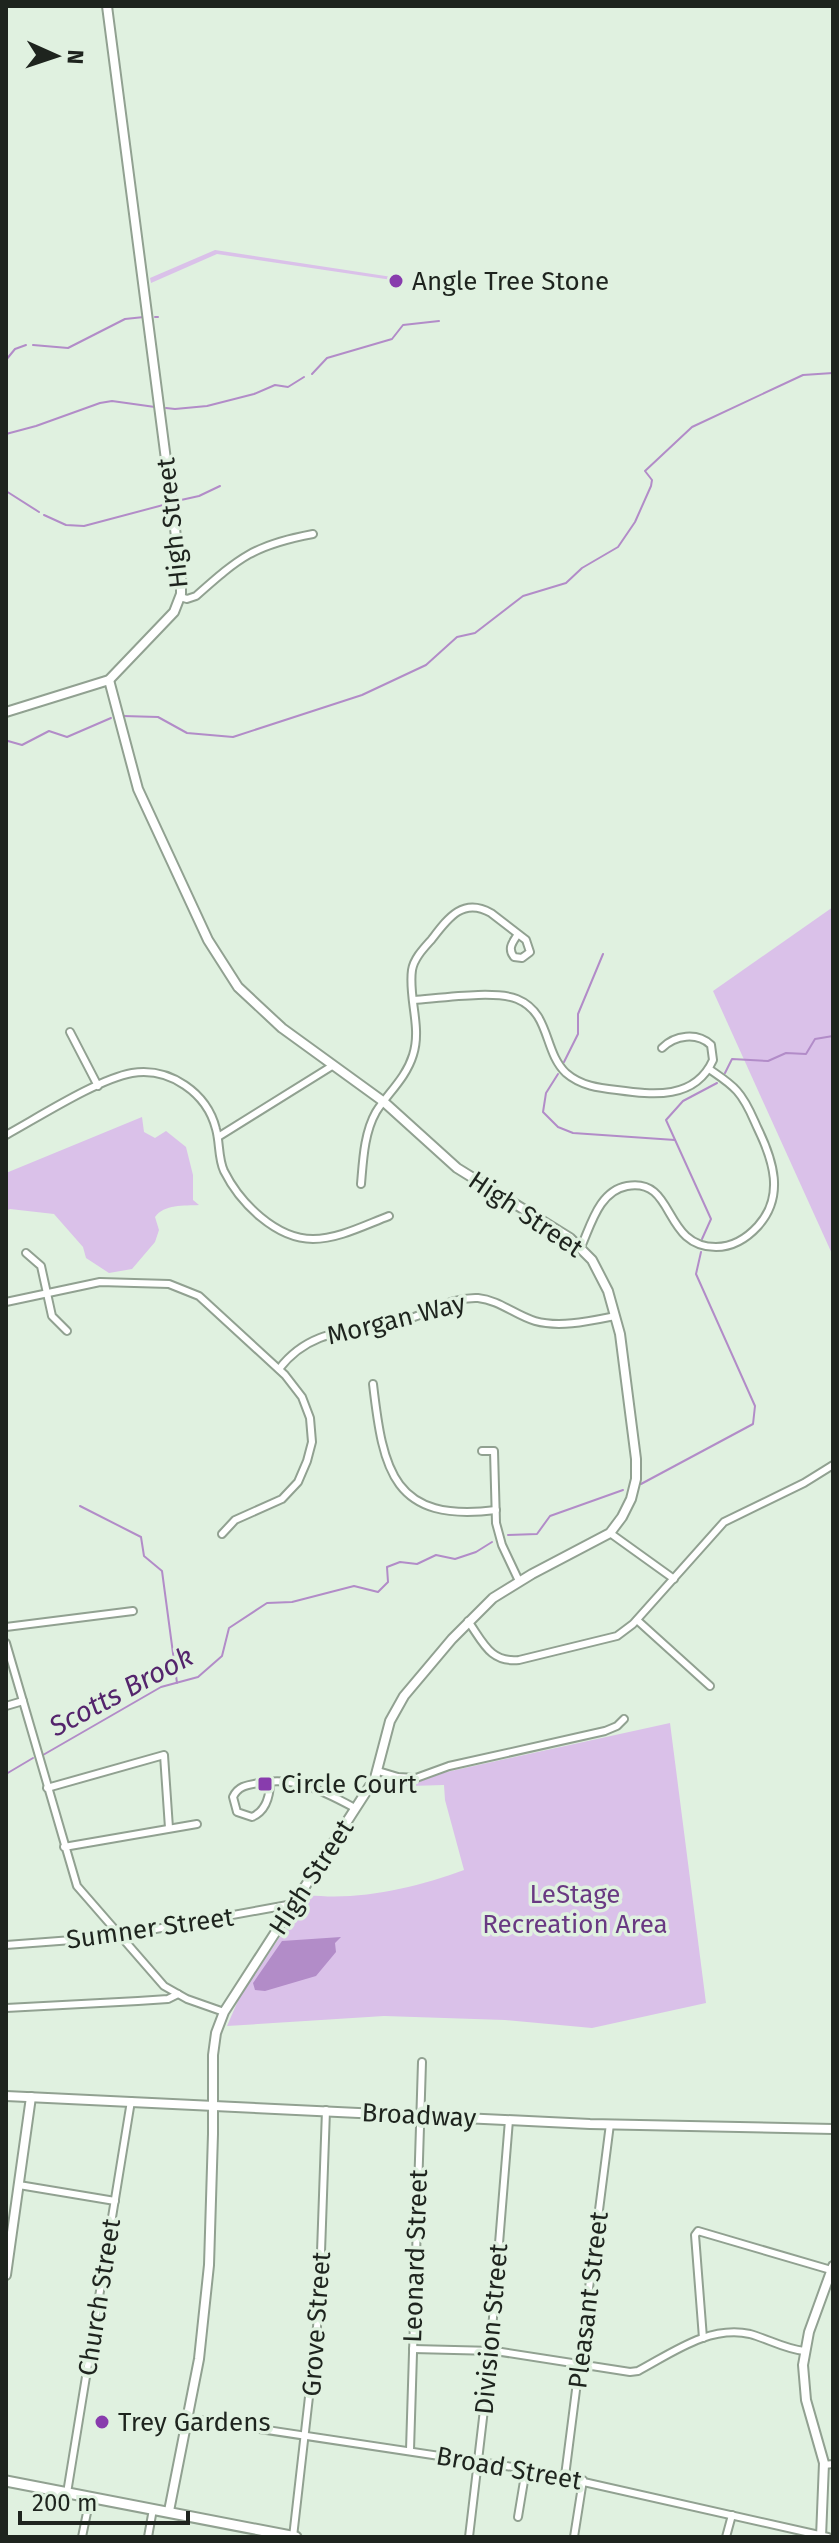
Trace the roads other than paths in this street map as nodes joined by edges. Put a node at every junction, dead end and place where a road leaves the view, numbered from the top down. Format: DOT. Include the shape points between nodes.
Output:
graph roads {
  1 [pos="107,6"];
  2 [pos="313,534"];
  3 [pos="180,597"];
  4 [pos="109,680"];
  5 [pos="6,712"];
  6 [pos="518,934"];
  7 [pos="414,1000"];
  8 [pos="70,1032"];
  9 [pos="662,1048"];
  10 [pos="332,1066"];
  11 [pos="709,1069"];
  12 [pos="98,1086"];
  13 [pos="384,1102"];
  14 [pos="6,1135"];
  15 [pos="218,1137"];
  16 [pos="361,1184"];
  17 [pos="389,1216"];
  18 [pos="581,1247"];
  19 [pos="26,1253"];
  20 [pos="47,1293"];
  21 [pos="6,1302"];
  22 [pos="615,1316"];
  23 [pos="67,1331"];
  24 [pos="279,1369"];
  25 [pos="373,1384"];
  26 [pos="482,1451"];
  27 [pos="833,1465"];
  28 [pos="496,1510"];
  29 [pos="610,1533"];
  30 [pos="222,1534"];
  31 [pos="674,1579"];
  32 [pos="519,1581"];
  33 [pos="133,1611"];
  34 [pos="637,1620"];
  35 [pos="468,1621"];
  36 [pos="6,1627"];
  37 [pos="6,1643"];
  38 [pos="710,1686"];
  39 [pos="23,1701"];
  40 [pos="6,1706"];
  41 [pos="624,1719"];
  42 [pos="378,1771"];
  43 [pos="270,1781"];
  44 [pos="47,1788"];
  45 [pos="355,1808"];
  46 [pos="197,1824"];
  47 [pos="169,1828"];
  48 [pos="64,1847"];
  49 [pos="293,1904"];
  50 [pos="118,1936"];
  51 [pos="6,1945"];
  52 [pos="178,1994"];
  53 [pos="6,2008"];
  54 [pos="224,2012"];
  55 [pos="422,2062"];
  56 [pos="6,2096"];
  57 [pos="31,2097"];
  58 [pos="131,2101"];
  59 [pos="213,2105"];
  60 [pos="326,2110"];
  61 [pos="420,2116"];
  62 [pos="509,2120"];
  63 [pos="610,2124"];
  64 [pos="833,2129"];
  65 [pos="19,2185"];
  66 [pos="115,2201"];
  67 [pos="832,2268"];
  68 [pos="6,2275"];
  69 [pos="703,2338"];
  70 [pos="413,2349"];
  71 [pos="489,2351"];
  72 [pos="804,2351"];
  73 [pos="579,2365"];
  74 [pos="187,2418"];
  75 [pos="307,2435"];
  76 [pos="410,2450"];
  77 [pos="478,2461"];
  78 [pos="829,2464"];
  79 [pos="526,2469"];
  80 [pos="565,2476"];
  81 [pos="583,2480"];
  82 [pos="6,2481"];
  83 [pos="67,2493"];
  84 [pos="90,2498"];
  85 [pos="153,2509"];
  86 [pos="169,2511"];
  87 [pos="732,2515"];
  88 [pos="518,2517"];
  89 [pos="824,2536"];
  90 [pos="82,2537"];
  91 [pos="148,2537"];
  92 [pos="294,2537"];
  93 [pos="469,2537"];
  94 [pos="574,2537"];
  95 [pos="726,2537"];
  1 -- 3 [label="street, High Street"];
  2 -- 3 [label="street" via="249,552 196,596"];
  3 -- 4 [label="street, High Street" via="174,612"];
  4 -- 5 [label="street"];
  4 -- 10 [label="street, High Street" via="138,789 217,956 259,1009"];
  6 -- 7 [label="street" via="482,908 455,911 416,959"];
  7 -- 11 [label="street" via="493,995 518,999 541,1019 559,1066 591,1086 665,1095 687,1087"];
  7 -- 13 [label="street" via="414,1052"];
  8 -- 12 [label="street"];
  9 -- 11 [label="street" via="678,1038 705,1040 713,1050"];
  10 -- 13 [label="street, High Street"];
  10 -- 15 [label="street"];
  11 -- 18 [label="street" via="740,1094 771,1157 775,1189 764,1219 733,1244 702,1245 677,1227 654,1191 626,1186 605,1197"];
  12 -- 14 [label="street"];
  12 -- 15 [label="street" via="142,1072 173,1079 205,1104"];
  13 -- 16 [label="street" via="367,1137"];
  13 -- 18 [label="street, High Street" via="457,1168"];
  15 -- 17 [label="street" via="224,1171 244,1201 293,1237 334,1236"];
  18 -- 22 [label="street, High Street" via="602,1275"];
  19 -- 20 [label="street" via="41,1266"];
  20 -- 21 [label="street"];
  20 -- 23 [label="street" via="52,1316"];
  20 -- 24 [label="street" via="100,1282 182,1287 199,1296"];
  22 -- 24 [label="street, Morgan Way" via="554,1324 492,1300 465,1298 413,1317 333,1332 300,1348"];
  22 -- 29 [label="street, High Street" via="637,1469 631,1499"];
  24 -- 30 [label="street" via="302,1397 310,1418 307,1461 298,1482 282,1499 235,1520"];
  25 -- 28 [label="street" via="384,1456 408,1494 443,1512"];
  26 -- 28 [label="street" via="494,1451"];
  27 -- 31 [label="street" via="730,1518"];
  28 -- 32 [label="street" via="500,1539"];
  29 -- 31 [label="street"];
  29 -- 32 [label="street, High Street"];
  31 -- 34 [label="street"];
  32 -- 35 [label="street, High Street"];
  33 -- 36 [label="street"];
  34 -- 35 [label="street" via="617,1636 512,1661 492,1654"];
  34 -- 38 [label="street"];
  35 -- 42 [label="street, High Street" via="399,1704"];
  37 -- 39 [label="street"];
  39 -- 40 [label="street"];
  39 -- 44 [label="street"];
  41 -- 42 [label="street" via="605,1731 416,1778"];
  42 -- 45 [label="street, High Street"];
  43 -- 43 [label="street" via="236,1791 237,1812 252,1817 261,1813"];
  43 -- 45 [label="street" via="302,1782"];
  44 -- 47 [label="street" via="164,1755"];
  44 -- 48 [label="street"];
  45 -- 49 [label="street, High Street"];
  46 -- 47 [label="street"];
  47 -- 48 [label="street"];
  48 -- 50 [label="street" via="77,1886"];
  49 -- 50 [label="street, Sumner Street"];
  49 -- 54 [label="street, High Street"];
  50 -- 51 [label="street, Sumner Street"];
  50 -- 52 [label="street"];
  52 -- 53 [label="street" via="168,1999"];
  52 -- 54 [label="street"];
  54 -- 59 [label="street, High Street" via="213,2055"];
  55 -- 61 [label="street, Leonard Street"];
  56 -- 57 [label="street, Broadway"];
  57 -- 58 [label="street, Broadway"];
  57 -- 65 [label="street"];
  58 -- 59 [label="street, Broadway"];
  58 -- 66 [label="street, Church Street"];
  59 -- 60 [label="street, Broadway"];
  59 -- 74 [label="street, High Street" via="209,2265"];
  60 -- 61 [label="street, Broadway"];
  60 -- 75 [label="street, Grove Street" via="319,2309"];
  61 -- 62 [label="street, Broadway"];
  61 -- 70 [label="street, Leonard Street"];
  62 -- 63 [label="street, Broadway"];
  62 -- 71 [label="street, Division Street"];
  63 -- 64 [label="street, Broadway"];
  63 -- 73 [label="street, Pleasant Street"];
  65 -- 66 [label="street"];
  65 -- 68 [label="street"];
  66 -- 83 [label="street, Church Street"];
  67 -- 69 [label="street" via="698,2231"];
  67 -- 72 [label="street"];
  69 -- 72 [label="street" via="749,2334"];
  69 -- 73 [label="street" via="634,2372"];
  70 -- 71 [label="street"];
  70 -- 76 [label="street, Leonard Street"];
  71 -- 73 [label="street"];
  71 -- 77 [label="street, Division Street"];
  72 -- 78 [label="street" via="806,2400"];
  73 -- 80 [label="street, Pleasant Street"];
  74 -- 75 [label="street, Broad Street"];
  74 -- 86 [label="street, High Street"];
  75 -- 76 [label="street, Broad Street"];
  75 -- 92 [label="street, Grove Street"];
  76 -- 77 [label="street, Broad Street"];
  77 -- 79 [label="street, Broad Street"];
  77 -- 93 [label="street, Division Street"];
  78 -- 89 [label="street"];
  79 -- 80 [label="street, Broad Street"];
  79 -- 88 [label="street"];
  80 -- 81 [label="street, Broad Street"];
  81 -- 87 [label="street, Broad Street"];
  81 -- 94 [label="street"];
  82 -- 83 [label="main road"];
  83 -- 84 [label="main road"];
  84 -- 85 [label="main road"];
  84 -- 90 [label="street"];
  85 -- 86 [label="main road"];
  85 -- 91 [label="street"];
  86 -- 92 [label="main road"];
  87 -- 89 [label="street, Broad Street"];
  87 -- 95 [label="street"];
}
